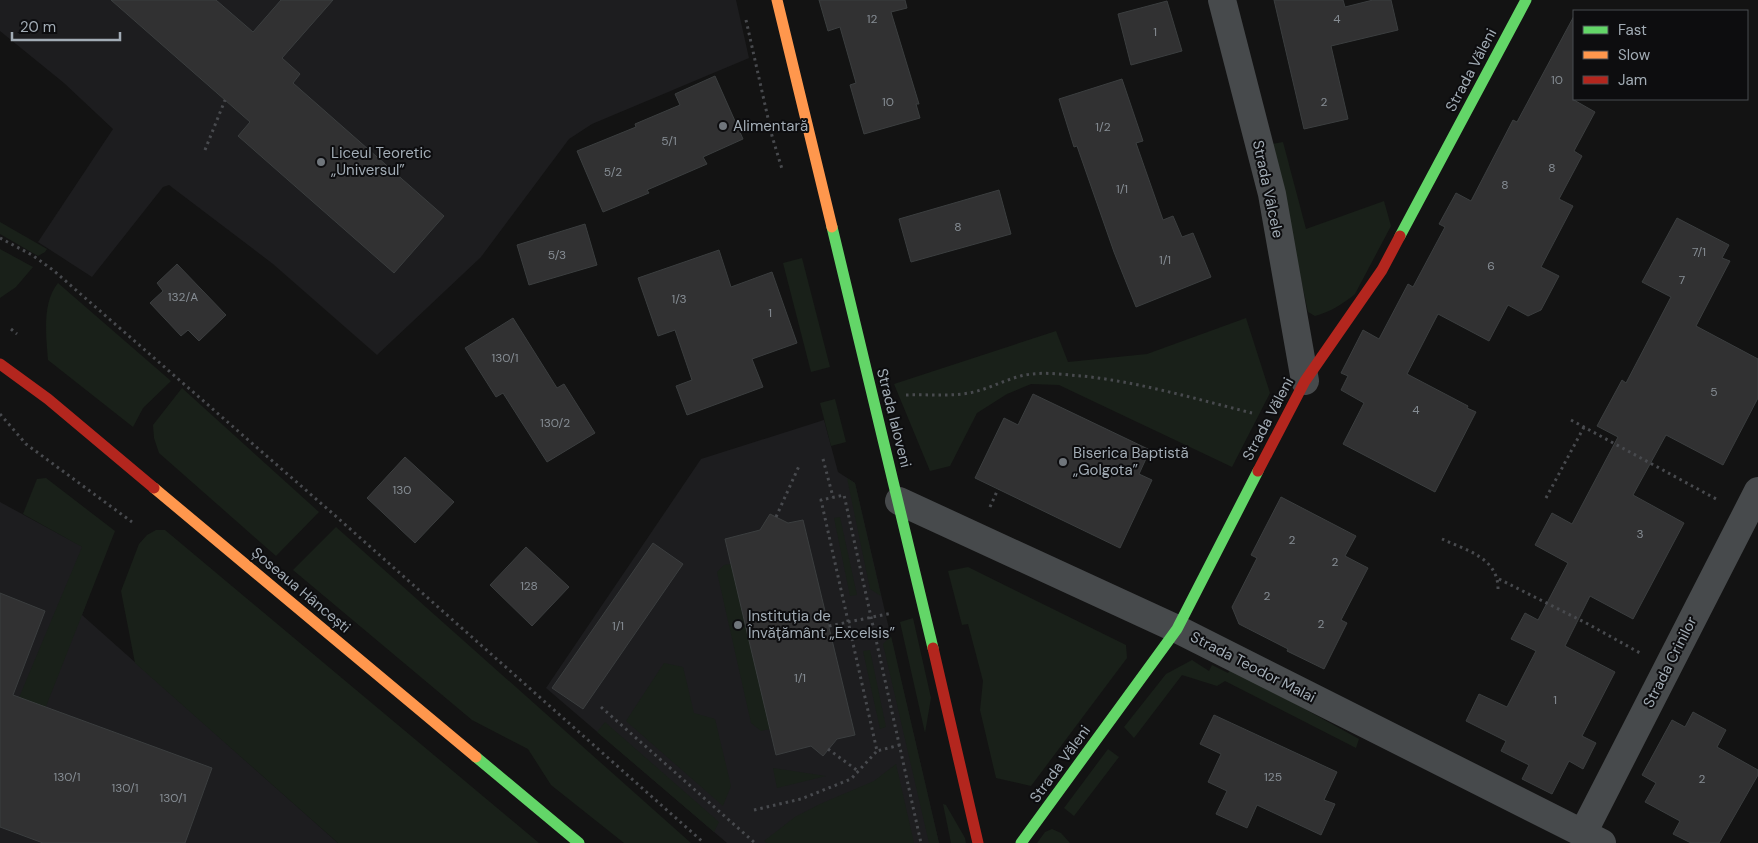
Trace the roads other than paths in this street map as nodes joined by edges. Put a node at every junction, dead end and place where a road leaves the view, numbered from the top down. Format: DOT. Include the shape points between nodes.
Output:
graph roads {
  1 [pos="777,0"];
  2 [pos="1222,0"];
  3 [pos="1526,0"];
  4 [pos="0,364"];
  5 [pos="1305,380"];
  6 [pos="899,501"];
  7 [pos="1752,503"];
  8 [pos="1177,629"];
  9 [pos="1593,838"];
  10 [pos="579,843"];
  11 [pos="978,843"];
  12 [pos="1021,843"];
  1 -- 6 [label="street, Strada Ialoveni"];
  2 -- 5 [label="street, Strada Vâlcele" via="1272,194"];
  3 -- 5 [label="street, Strada Văleni" via="1382,270"];
  4 -- 10 [label="street, Șoseaua Hâncești" via="48,399"];
  5 -- 8 [label="street, Strada Văleni"];
  6 -- 8 [label="street, Strada Teodor Malai"];
  6 -- 11 [label="street, Strada Ialoveni"];
  7 -- 9 [label="street, Strada Crinilor" via="1667,669"];
  8 -- 9 [label="street, Strada Teodor Malai"];
  8 -- 12 [label="street, Strada Văleni"];
}
